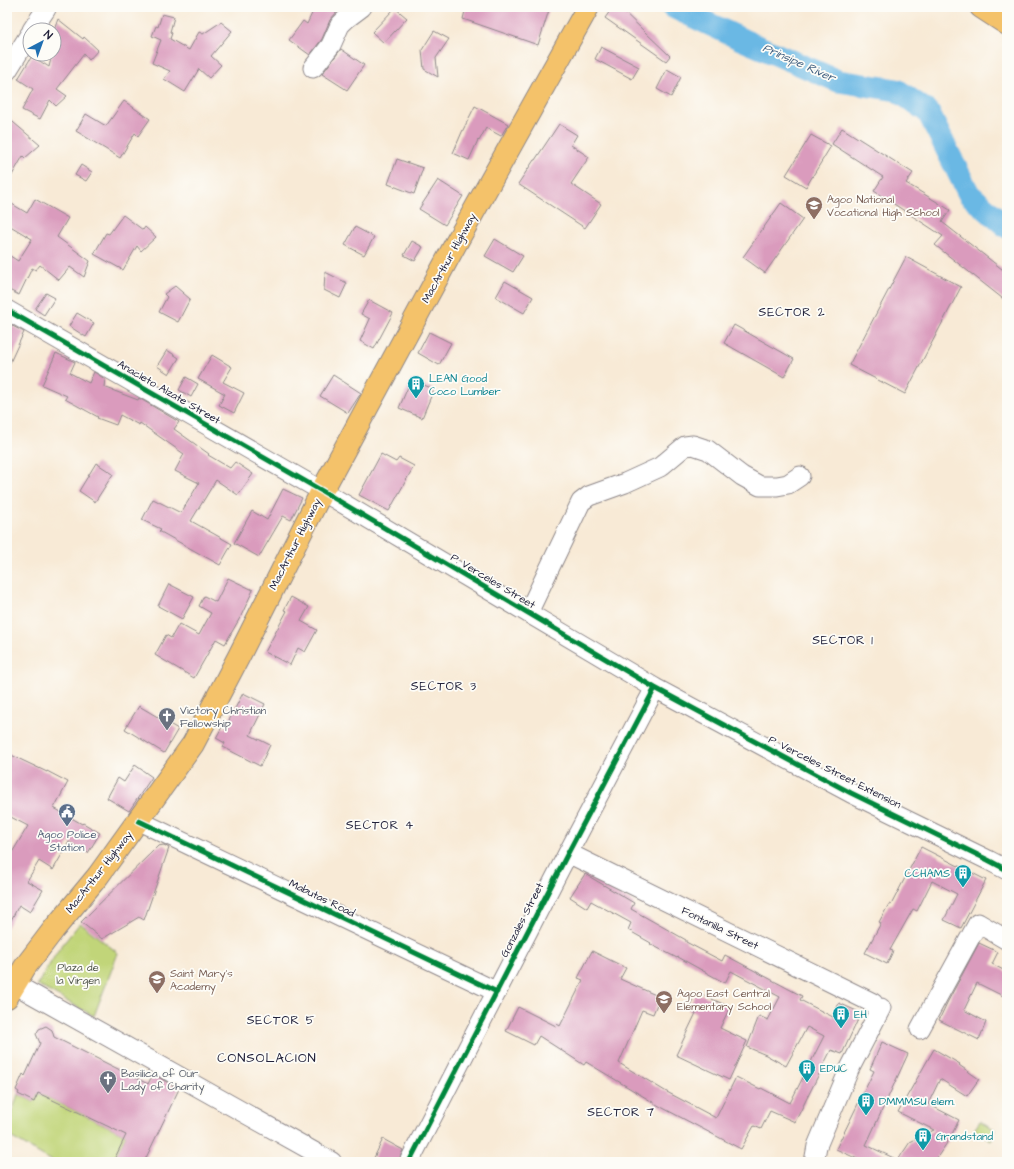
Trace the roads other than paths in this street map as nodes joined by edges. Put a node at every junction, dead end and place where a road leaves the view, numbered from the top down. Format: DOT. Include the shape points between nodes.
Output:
graph roads {
  1 [pos="362,7"];
  2 [pos="981,7"];
  3 [pos="46,8"];
  4 [pos="585,9"];
  5 [pos="37,22"];
  6 [pos="1007,24"];
  7 [pos="22,47"];
  8 [pos="313,68"];
  9 [pos="7,71"];
  10 [pos="7,310"];
  11 [pos="800,476"];
  12 [pos="322,491"];
  13 [pos="528,614"];
  14 [pos="655,688"];
  15 [pos="139,821"];
  16 [pos="568,853"];
  17 [pos="1007,870"];
  18 [pos="1007,940"];
  19 [pos="9,987"];
  20 [pos="497,992"];
  21 [pos="920,1029"];
  22 [pos="332,1162"];
  23 [pos="409,1162"];
  24 [pos="814,1162"];
  1 -- 8 [label="street" via="340,25 331,45"];
  2 -- 6 [label="main road"];
  3 -- 5 [label="street"];
  4 -- 12 [label="main road, MacArthur Highway"];
  7 -- 9 [label="street"];
  10 -- 12 [label="street, Anacleto Alzate Street"];
  11 -- 13 [label="street" via="788,484 760,486 742,476 708,450 693,445 685,446 660,467 589,496 581,502"];
  12 -- 13 [label="street, P. Verceles Street"];
  12 -- 15 [label="main road, MacArthur Highway" via="193,744"];
  13 -- 14 [label="street, P. Verceles Street"];
  14 -- 16 [label="street, Gonzales Street"];
  14 -- 17 [label="street, P. Verceles Street Extension" via="851,793"];
  15 -- 19 [label="main road, MacArthur Highway"];
  15 -- 20 [label="street, Mabutas Road"];
  16 -- 20 [label="street, Gonzales Street"];
  16 -- 24 [label="street, Fontanilla Street" via="877,1005 817,1146"];
  18 -- 21 [label="street" via="978,923"];
  19 -- 22 [label="street"];
  20 -- 23 [label="street, Gonzales Street"];
}
